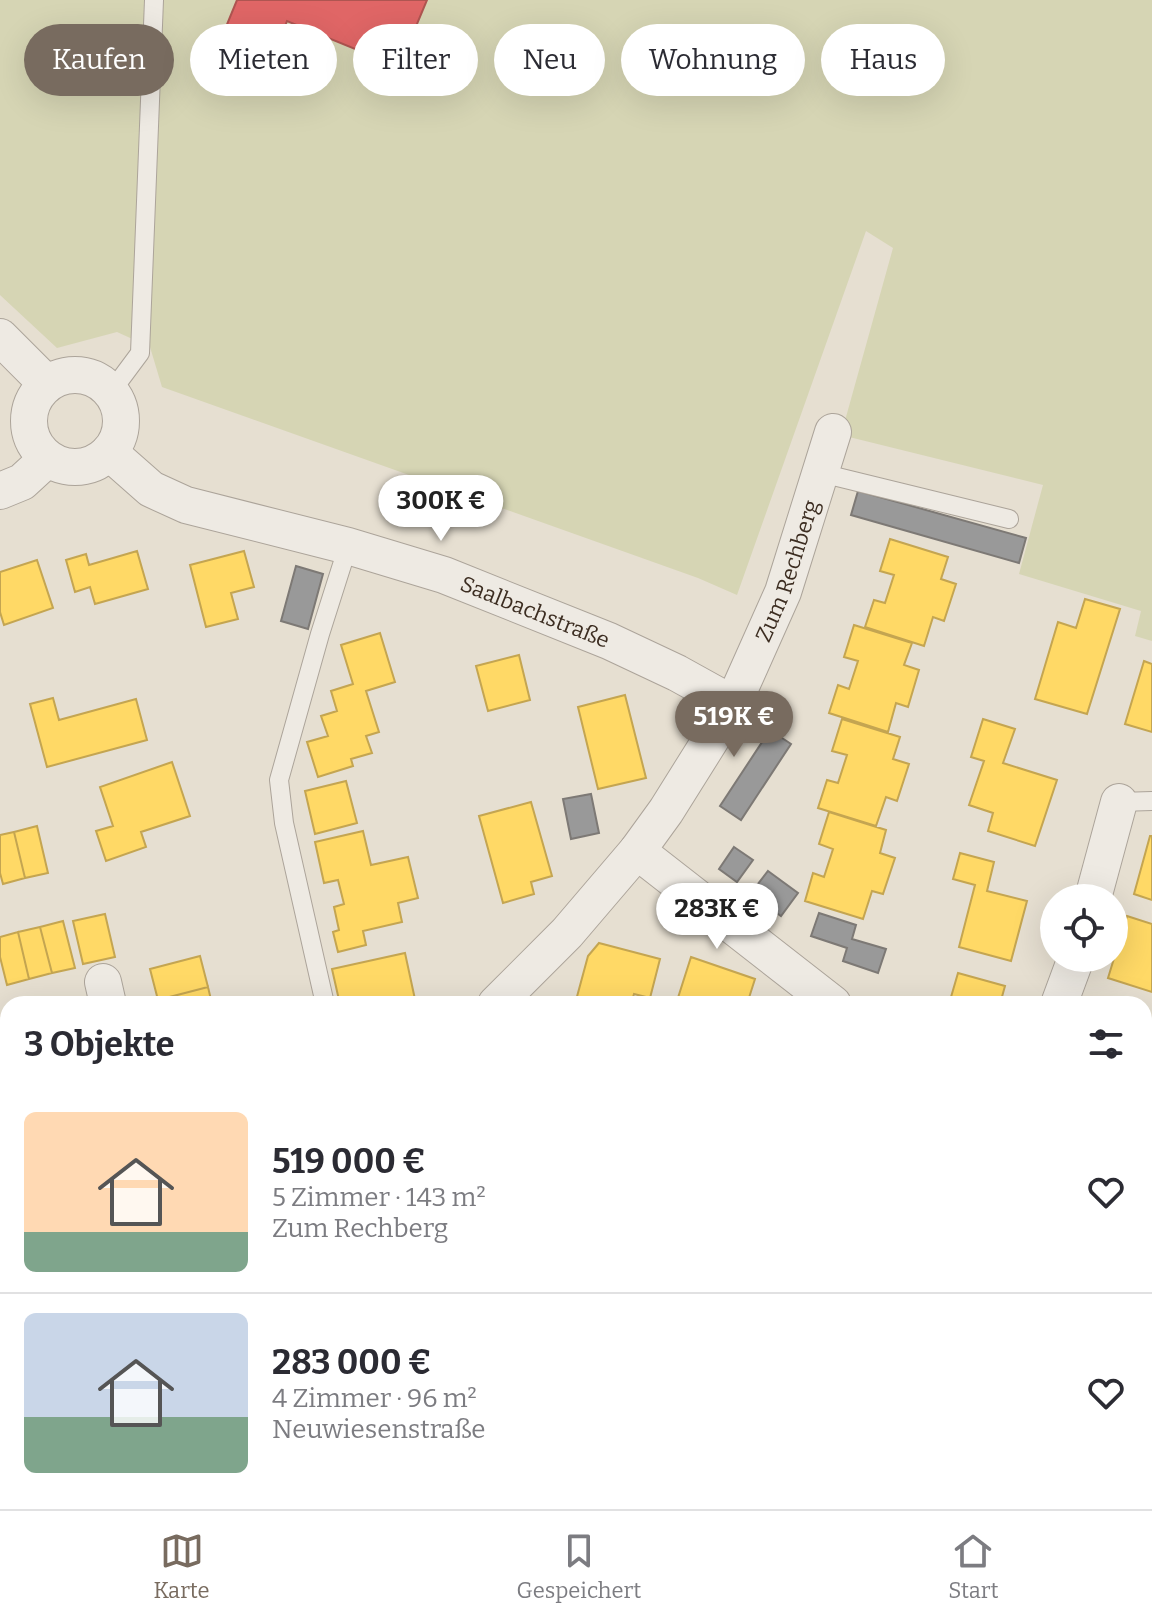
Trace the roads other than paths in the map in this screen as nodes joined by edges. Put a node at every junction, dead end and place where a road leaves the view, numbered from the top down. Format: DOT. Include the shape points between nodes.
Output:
graph roads {
  1 [pos="154,0"];
  2 [pos="0,337"];
  3 [pos="47,384"];
  4 [pos="111,392"];
  5 [pos="833,432"];
  6 [pos="109,452"];
  7 [pos="47,459"];
  8 [pos="821,473"];
  9 [pos="0,491"];
  10 [pos="1009,519"];
  11 [pos="348,546"];
  12 [pos="733,704"];
  13 [pos="1136,802"];
  14 [pos="637,851"];
  15 [pos="1099,884"];
  16 [pos="1071,972"];
  17 [pos="323,996"];
  18 [pos="504,996"];
  19 [pos="823,996"];
  20 [pos="1062,996"];
  1 -- 4 [label="lane" via="140,353"];
  2 -- 3 [label="street"];
  3 -- 4 [label="street" via="59,377 88,376"];
  3 -- 7 [label="street" via="30,407 29,422 37,449"];
  4 -- 6 [label="street" via="121,429"];
  5 -- 8 [label="street, Zum Rechberg"];
  6 -- 7 [label="street" via="86,467"];
  6 -- 11 [label="street, Saalbachstraße" via="151,489 186,505"];
  7 -- 9 [label="street" via="22,482"];
  8 -- 10 [label="lane"];
  8 -- 12 [label="street, Zum Rechberg" via="783,592"];
  11 -- 12 [label="street, Saalbachstraße" via="444,575 595,635"];
  11 -- 17 [label="lane" via="279,780"];
  12 -- 14 [label="street, Zum Rechberg"];
  13 -- 15 [label="street"];
  14 -- 18 [label="street, Zum Rechberg"];
  14 -- 19 [label="street"];
  16 -- 20 [label="street"];
}
